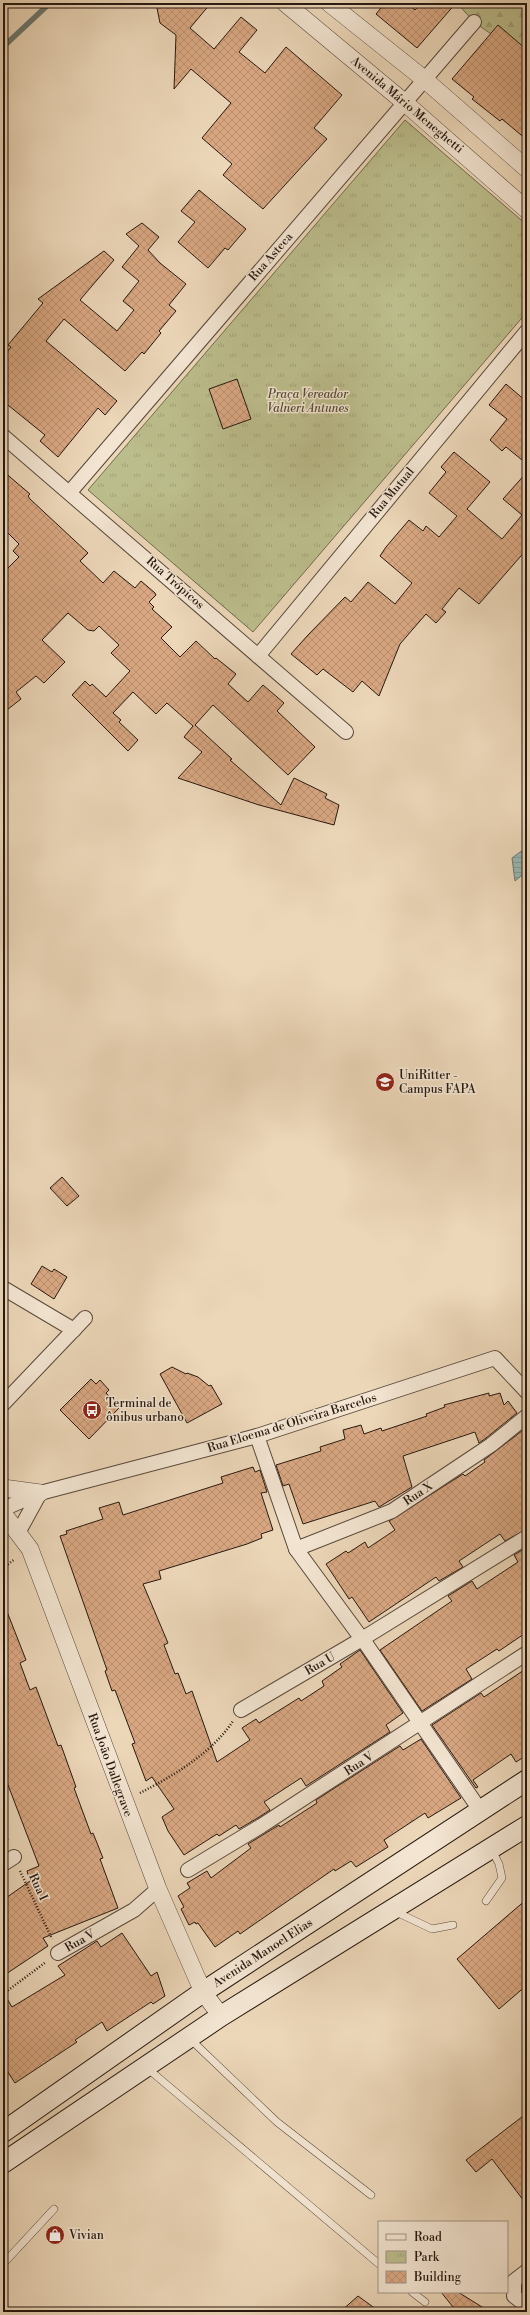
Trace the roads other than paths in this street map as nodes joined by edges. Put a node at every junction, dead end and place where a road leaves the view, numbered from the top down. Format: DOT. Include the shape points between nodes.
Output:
graph roads {
  1 [pos="285,3"];
  2 [pos="329,3"];
  3 [pos="474,22"];
  4 [pos="424,79"];
  5 [pos="404,102"];
  6 [pos="527,169"];
  7 [pos="527,210"];
  8 [pos="527,331"];
  9 [pos="3,436"];
  10 [pos="70,492"];
  11 [pos="258,656"];
  12 [pos="346,732"];
  13 [pos="3,1288"];
  14 [pos="85,1318"];
  15 [pos="74,1330"];
  16 [pos="527,1392"];
  17 [pos="3,1404"];
  18 [pos="527,1416"];
  19 [pos="257,1436"];
  20 [pos="3,1488"];
  21 [pos="40,1493"];
  22 [pos="3,1509"];
  23 [pos="3,1513"];
  24 [pos="18,1533"];
  25 [pos="527,1537"];
  26 [pos="296,1549"];
  27 [pos="364,1641"];
  28 [pos="527,1653"];
  29 [pos="241,1710"];
  30 [pos="420,1724"];
  31 [pos="527,1780"];
  32 [pos="480,1810"];
  33 [pos="527,1826"];
  34 [pos="491,1849"];
  35 [pos="188,1870"];
  36 [pos="158,1889"];
  37 [pos="486,1901"];
  38 [pos="392,1910"];
  39 [pos="453,1925"];
  40 [pos="58,1953"];
  41 [pos="203,1992"];
  42 [pos="221,2016"];
  43 [pos="189,2038"];
  44 [pos="146,2066"];
  45 [pos="4,2128"];
  46 [pos="3,2163"];
  47 [pos="370,2194"];
  48 [pos="54,2209"];
  49 [pos="378,2263"];
  50 [pos="3,2264"];
  51 [pos="527,2271"];
  52 [pos="413,2293"];
  53 [pos="425,2302"];
  54 [pos="527,2306"];
  1 -- 5 [label="street, Avenida Mário Meneghetti"];
  2 -- 4 [label="street"];
  3 -- 4 [label="street, Rua Asteca"];
  4 -- 5 [label="street, Rua Asteca"];
  4 -- 6 [label="street"];
  5 -- 7 [label="street, Avenida Mário Meneghetti"];
  5 -- 10 [label="street, Rua Asteca"];
  8 -- 11 [label="street, Rua Mutual"];
  9 -- 10 [label="street, Rua Trópicos"];
  10 -- 11 [label="street, Rua Trópicos"];
  11 -- 12 [label="street, Rua Trópicos"];
  13 -- 15 [label="street"];
  14 -- 15 [label="street"];
  15 -- 17 [label="street"];
  16 -- 19 [label="street, Rua Eloema de Oliveira Barcelos" via="496,1358"];
  18 -- 26 [label="street, Rua X" via="491,1446 392,1511"];
  19 -- 21 [label="street, Rua Eloema de Oliveira Barcelos"];
  19 -- 26 [label="street"];
  20 -- 21 [label="street"];
  21 -- 22 [label="street, Rua Eloema de Oliveira Barcelos"];
  21 -- 24 [label="street"];
  23 -- 24 [label="street, Rua João Dallegrave"];
  24 -- 36 [label="street, Rua João Dallegrave" via="30,1549"];
  25 -- 27 [label="street, Rua U"];
  26 -- 27 [label="street"];
  27 -- 29 [label="street, Rua U"];
  27 -- 30 [label="street"];
  28 -- 30 [label="street, Rua V"];
  30 -- 32 [label="street"];
  30 -- 35 [label="street, Rua V"];
  31 -- 32 [label="main road, Avenida Manoel Elias"];
  32 -- 41 [label="main road, Avenida Manoel Elias"];
  33 -- 34 [label="main road"];
  34 -- 37 [label="lane" via="499,1864 502,1878"];
  34 -- 38 [label="main road"];
  36 -- 40 [label="street, Rua V" via="134,1910"];
  36 -- 41 [label="street, Rua João Dallegrave"];
  38 -- 39 [label="lane" via="432,1929"];
  38 -- 42 [label="main road"];
  41 -- 42 [label="street, Rua João Dallegrave"];
  41 -- 45 [label="main road, Avenida Manoel Elias"];
  42 -- 43 [label="main road"];
  43 -- 44 [label="main road"];
  43 -- 47 [label="lane" via="276,2122"];
  44 -- 46 [label="main road"];
  44 -- 49 [label="lane"];
  48 -- 50 [label="lane"];
  51 -- 54 [label="street" via="514,2281 514,2296"];
  52 -- 53 [label="lane"];
}
